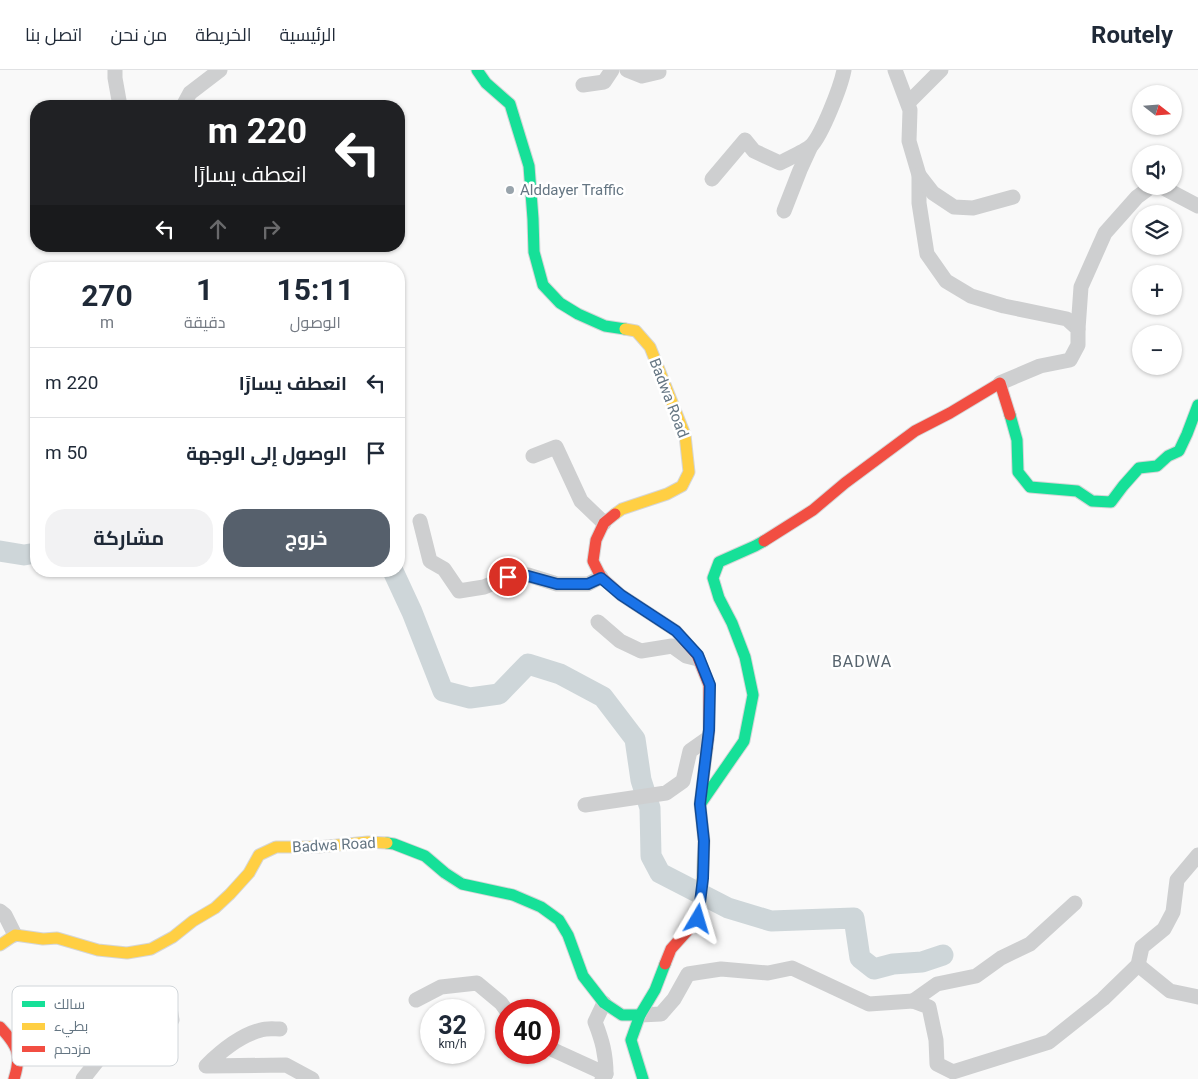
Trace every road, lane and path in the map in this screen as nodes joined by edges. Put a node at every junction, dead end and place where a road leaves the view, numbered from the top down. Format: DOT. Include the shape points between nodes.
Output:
graph roads {
  1 [pos="115,70"];
  2 [pos="220,70"];
  3 [pos="477,70"];
  4 [pos="612,70"];
  5 [pos="627,70"];
  6 [pos="844,70"];
  7 [pos="895,70"];
  8 [pos="940,70"];
  9 [pos="659,72"];
  10 [pos="583,85"];
  11 [pos="119,100"];
  12 [pos="186,100"];
  13 [pos="908,103"];
  14 [pos="811,146"];
  15 [pos="919,175"];
  16 [pos="712,179"];
  17 [pos="1141,195"];
  18 [pos="1177,195"];
  19 [pos="1013,197"];
  20 [pos="1198,206"];
  21 [pos="784,211"];
  22 [pos="1078,329"];
  23 [pos="1000,383"];
  24 [pos="1198,405"];
  25 [pos="533,456"];
  26 [pos="420,521"];
  27 [pos="604,524"];
  28 [pos="601,578"];
  29 [pos="598,622"];
  30 [pos="699,659"];
  31 [pos="708,739"];
  32 [pos="700,804"];
  33 [pos="585,805"];
  34 [pos="1198,855"];
  35 [pos="702,886"];
  36 [pos="700,903"];
  37 [pos="1075,903"];
  38 [pos="0,910"];
  39 [pos="15,935"];
  40 [pos="0,945"];
  41 [pos="1138,965"];
  42 [pos="1198,997"];
  43 [pos="496,999"];
  44 [pos="416,1000"];
  45 [pos="913,1001"];
  46 [pos="604,1003"];
  47 [pos="640,1015"];
  48 [pos="0,1027"];
  49 [pos="280,1029"];
  50 [pos="12,1042"];
  51 [pos="560,1054"];
  52 [pos="18,1066"];
  53 [pos="93,1066"];
  54 [pos="604,1076"];
  55 [pos="14,1079"];
  56 [pos="83,1079"];
  57 [pos="312,1079"];
  58 [pos="643,1079"];
  1 -- 11 [label="street"];
  2 -- 12 [label="street" via="190,92"];
  3 -- 27 [label="street, Badwa Road" via="510,104 529,166 534,252 543,285 560,303 578,314 605,326 636,331 650,347 685,435 689,472 682,486 622,509"];
  4 -- 10 [label="street" via="604,82"];
  5 -- 9 [label="street" via="642,76"];
  6 -- 14 [label="street" via="825,122"];
  7 -- 13 [label="street"];
  8 -- 13 [label="street"];
  13 -- 15 [label="street" via="909,141"];
  14 -- 16 [label="street" via="780,163 754,151 745,140"];
  14 -- 21 [label="street"];
  15 -- 19 [label="street" via="933,193 954,208 973,208"];
  15 -- 22 [label="street" via="919,203 927,254 946,281 971,296 1067,320"];
  17 -- 22 [label="street" via="1105,233 1081,287"];
  18 -- 20 [label="street"];
  22 -- 23 [label="street" via="1078,344 1070,360 1040,366"];
  23 -- 24 [label="street" via="1017,440 1018,472 1030,488 1077,491 1092,501 1111,502 1140,468 1157,466 1179,451"];
  23 -- 32 [label="street" via="915,430 813,510 782,530 719,562 713,578 745,657 753,695 744,741"];
  25 -- 27 [label="street" via="556,447 580,501"];
  26 -- 28 [label="street" via="430,561 444,569 459,591 484,587 508,577 528,576 557,584 588,584"];
  27 -- 28 [label="street" via="596,540 593,561"];
  28 -- 30 [label="street" via="676,631"];
  29 -- 30 [label="street" via="620,641 641,651 672,646 686,656"];
  30 -- 31 [label="street" via="710,685"];
  31 -- 32 [label="street"];
  31 -- 33 [label="street" via="690,751 683,781 666,793"];
  32 -- 35 [label="street" via="704,841"];
  34 -- 41 [label="street" via="1176,880 1173,912 1164,929 1142,947"];
  35 -- 36 [label="street"];
  36 -- 47 [label="street" via="698,919 671,949 655,990"];
  37 -- 45 [label="street" via="1030,944 1001,958 976,976 937,984"];
  38 -- 39 [label="street" via="6,915"];
  39 -- 40 [label="street"];
  39 -- 46 [label="street, Badwa Road" via="57,938 98,950 128,953 152,949 215,908 249,873 260,855 276,848 368,842 394,844 425,856 462,884 513,895 541,907 560,920 583,976"];
  41 -- 42 [label="street" via="1170,991"];
  41 -- 45 [label="street" via="1103,999 1049,1042 954,1072 937,1064 929,1006"];
  43 -- 44 [label="street" via="477,983 441,987"];
  45 -- 47 [label="street" via="869,1004 792,968 768,973 721,969 688,974 661,1014"];
  46 -- 47 [label="street, Badwa Road" via="622,1015"];
  46 -- 54 [label="street" via="595,1022 606,1058"];
  47 -- 58 [label="street" via="632,1040"];
  48 -- 50 [label="street"];
  49 -- 57 [label="street" via="263,1029 248,1034 217,1054 206,1066 286,1065"];
  51 -- 54 [label="street"];
  52 -- 55 [label="street"];
  53 -- 56 [label="street"];
}
